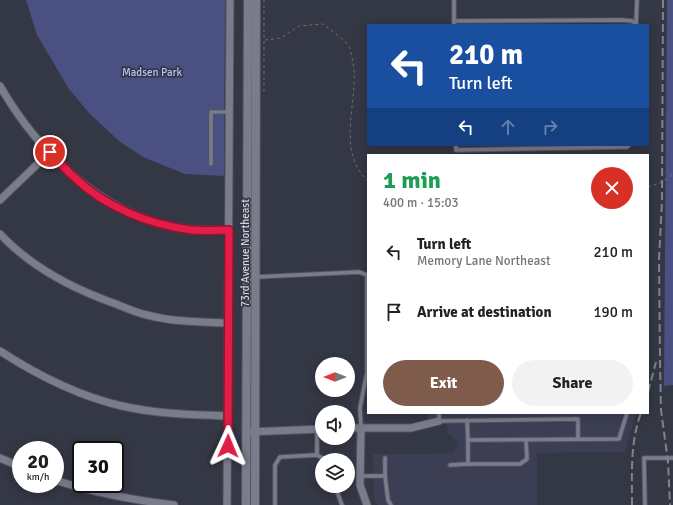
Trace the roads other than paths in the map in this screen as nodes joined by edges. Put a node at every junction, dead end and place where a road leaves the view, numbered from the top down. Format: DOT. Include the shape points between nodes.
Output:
graph roads {
  1 [pos="230,0"];
  2 [pos="248,0"];
  3 [pos="256,0"];
  4 [pos="454,0"];
  5 [pos="637,0"];
  6 [pos="454,23"];
  7 [pos="635,24"];
  8 [pos="636,24"];
  9 [pos="0,86"];
  10 [pos="230,112"];
  11 [pos="456,146"];
  12 [pos="628,146"];
  13 [pos="50,152"];
  14 [pos="211,164"];
  15 [pos="0,200"];
  16 [pos="229,230"];
  17 [pos="0,234"];
  18 [pos="367,276"];
  19 [pos="256,277"];
  20 [pos="229,323"];
  21 [pos="0,351"];
  22 [pos="367,372"];
  23 [pos="439,414"];
  24 [pos="627,414"];
  25 [pos="228,416"];
  26 [pos="467,420"];
  27 [pos="439,421"];
  28 [pos="355,428"];
  29 [pos="361,428"];
  30 [pos="315,429"];
  31 [pos="256,431"];
  32 [pos="246,432"];
  33 [pos="468,440"];
  34 [pos="526,440"];
  35 [pos="578,440"];
  36 [pos="315,455"];
  37 [pos="0,458"];
  38 [pos="385,458"];
  39 [pos="673,458"];
  40 [pos="12,463"];
  41 [pos="468,464"];
  42 [pos="450,465"];
  43 [pos="360,476"];
  44 [pos="385,476"];
  45 [pos="64,483"];
  46 [pos="338,493"];
  47 [pos="174,505"];
  48 [pos="227,505"];
  49 [pos="246,505"];
  50 [pos="255,505"];
  51 [pos="275,505"];
  52 [pos="342,505"];
  53 [pos="367,505"];
  54 [pos="391,505"];
  55 [pos="644,505"];
  1 -- 10 [label="street, 73rd Avenue Northeast"];
  2 -- 32 [label="street, 73rd Avenue Northeast"];
  3 -- 19 [label="street, 73rd Avenue Northeast"];
  4 -- 6 [label="lane"];
  5 -- 8 [label="lane"];
  6 -- 7 [label="lane" via="621,20 632,21"];
  9 -- 13 [label="street" via="11,105"];
  10 -- 14 [label="lane" via="211,112"];
  10 -- 16 [label="street, 73rd Avenue Northeast"];
  11 -- 12 [label="lane" via="456,150"];
  13 -- 15 [label="street"];
  13 -- 16 [label="street" via="74,178 118,208 173,227"];
  16 -- 20 [label="street, 73rd Avenue Northeast"];
  17 -- 20 [label="street" via="51,275 88,294 148,315 188,321"];
  18 -- 19 [label="lane" via="359,272"];
  18 -- 22 [label="lane"];
  19 -- 31 [label="street, 73rd Avenue Northeast"];
  20 -- 25 [label="street, 73rd Avenue Northeast"];
  21 -- 25 [label="street" via="69,388 122,406 175,414"];
  22 -- 29 [label="lane" via="360,408"];
  23 -- 27 [label="lane"];
  24 -- 35 [label="lane" via="619,439"];
  25 -- 48 [label="street, 73rd Avenue Northeast"];
  26 -- 27 [label="lane"];
  26 -- 33 [label="lane"];
  26 -- 35 [label="lane" via="578,419"];
  27 -- 29 [label="street" via="411,428"];
  28 -- 29 [label="street"];
  29 -- 43 [label="street"];
  30 -- 31 [label="street"];
  31 -- 32 [label="street"];
  31 -- 50 [label="street, 73rd Avenue Northeast"];
  32 -- 49 [label="street, 73rd Avenue Northeast"];
  33 -- 34 [label="lane"];
  33 -- 41 [label="lane"];
  34 -- 35 [label="lane"];
  34 -- 41 [label="lane" via="527,459 520,464"];
  36 -- 51 [label="lane" via="280,457 275,465"];
  37 -- 40 [label="street"];
  38 -- 44 [label="lane"];
  39 -- 55 [label="lane" via="644,458"];
  41 -- 42 [label="lane"];
  43 -- 44 [label="lane"];
  43 -- 53 [label="street" via="360,485"];
  44 -- 54 [label="lane"];
  45 -- 47 [label="street" via="104,494"];
  46 -- 52 [label="lane"];
}
